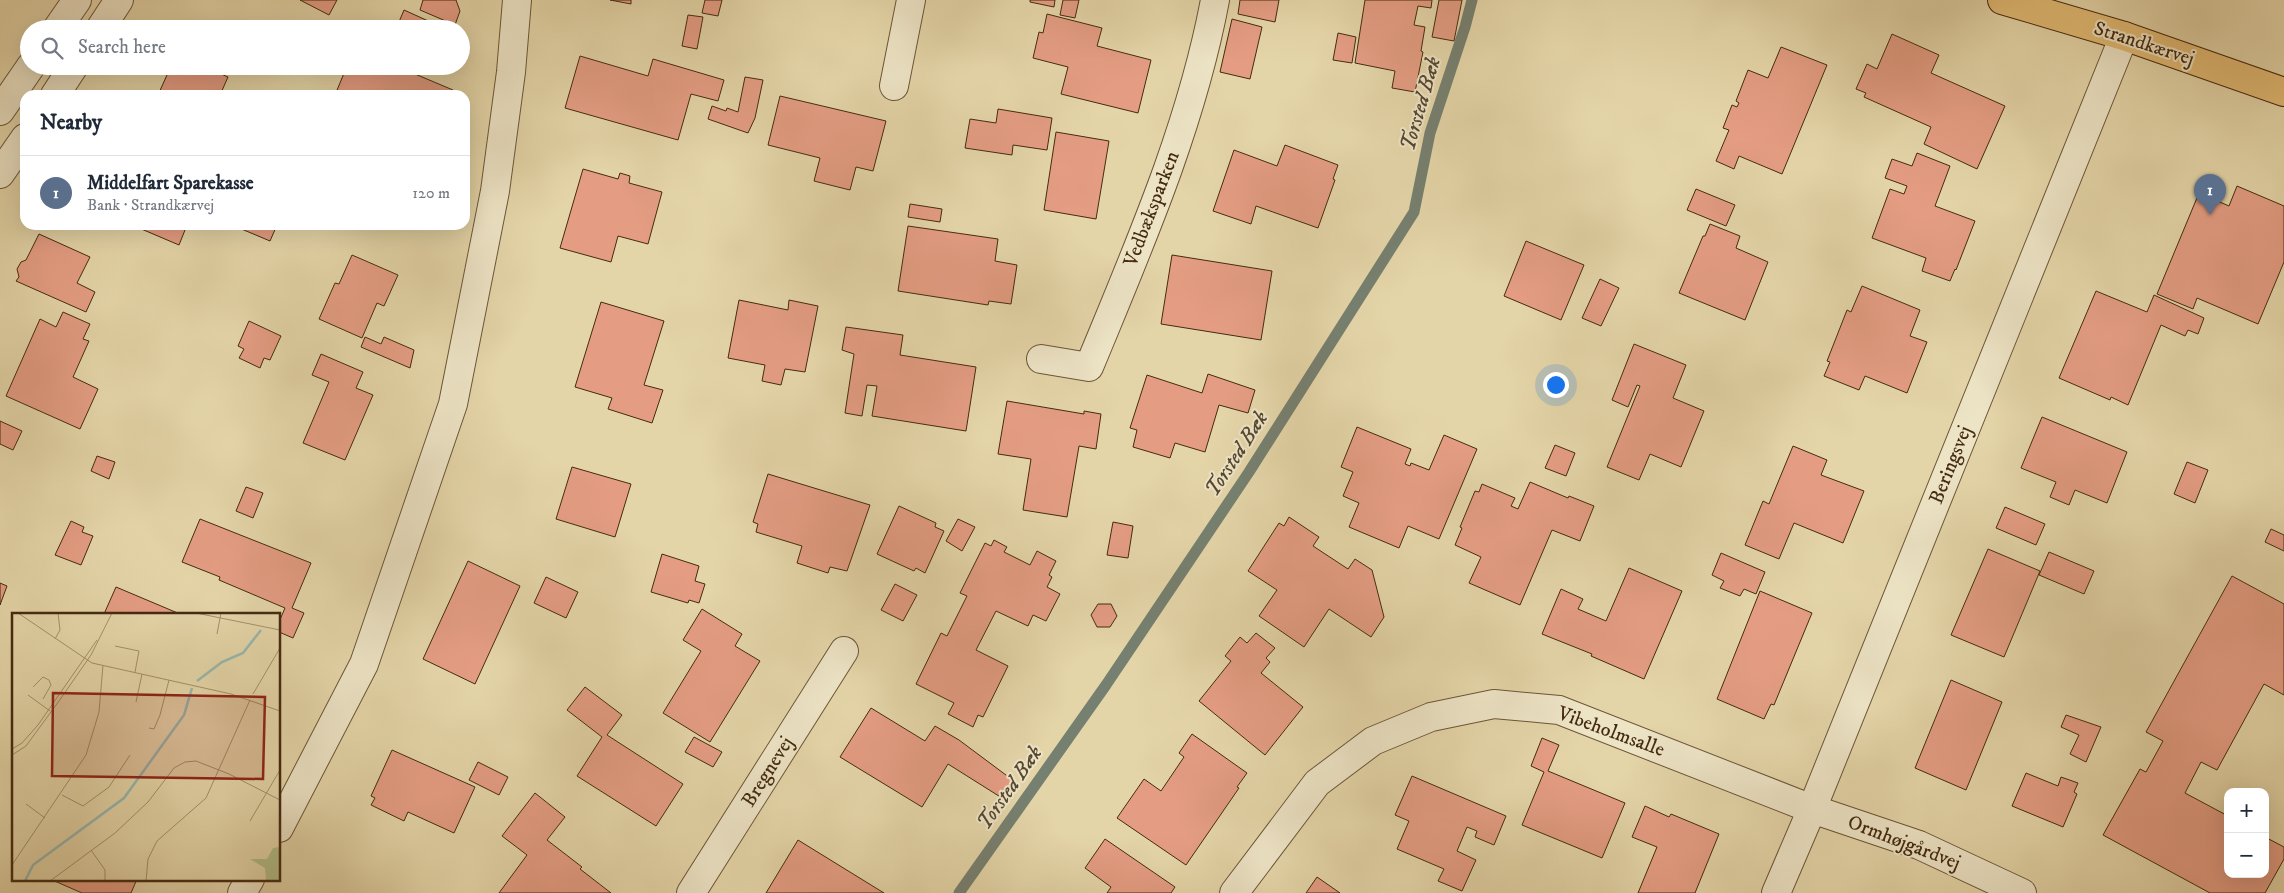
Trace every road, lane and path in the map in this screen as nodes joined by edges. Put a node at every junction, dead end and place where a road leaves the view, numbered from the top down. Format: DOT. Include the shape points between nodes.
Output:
graph roads {
  1 [pos="77,0"];
  2 [pos="119,0"];
  3 [pos="517,0"];
  4 [pos="911,0"];
  5 [pos="1215,0"];
  6 [pos="2002,0"];
  7 [pos="63,20"];
  8 [pos="106,20"];
  9 [pos="2124,36"];
  10 [pos="25,75"];
  11 [pos="68,75"];
  12 [pos="894,86"];
  13 [pos="58,90"];
  14 [pos="2284,92"];
  15 [pos="0,111"];
  16 [pos="20,145"];
  17 [pos="0,174"];
  18 [pos="1041,359"];
  19 [pos="844,651"];
  20 [pos="1812,808"];
  21 [pos="280,826"];
  22 [pos="249,880"];
  23 [pos="242,893"];
  24 [pos="691,893"];
  25 [pos="1234,893"];
  26 [pos="1776,893"];
  27 [pos="2022,893"];
  1 -- 7 [label="street"];
  2 -- 8 [label="street"];
  3 -- 21 [label="street" via="495,192 453,404 364,664"];
  4 -- 12 [label="street"];
  5 -- 18 [label="street, Vedbæksparken" via="1190,108 1153,212 1089,367"];
  6 -- 9 [label="main road, Strandkærvej"];
  9 -- 14 [label="main road, Strandkærvej"];
  9 -- 20 [label="street, Beringsvej"];
  10 -- 15 [label="street"];
  11 -- 13 [label="street"];
  16 -- 17 [label="street"];
  19 -- 24 [label="street, Bregnevej"];
  20 -- 25 [label="street, Vibeholmsalle" via="1559,710 1494,704 1432,717 1373,742 1316,783"];
  20 -- 26 [label="street, Beringsvej"];
  20 -- 27 [label="street, Ormhøjgårdvej" via="1918,845"];
  22 -- 23 [label="street"];
}
